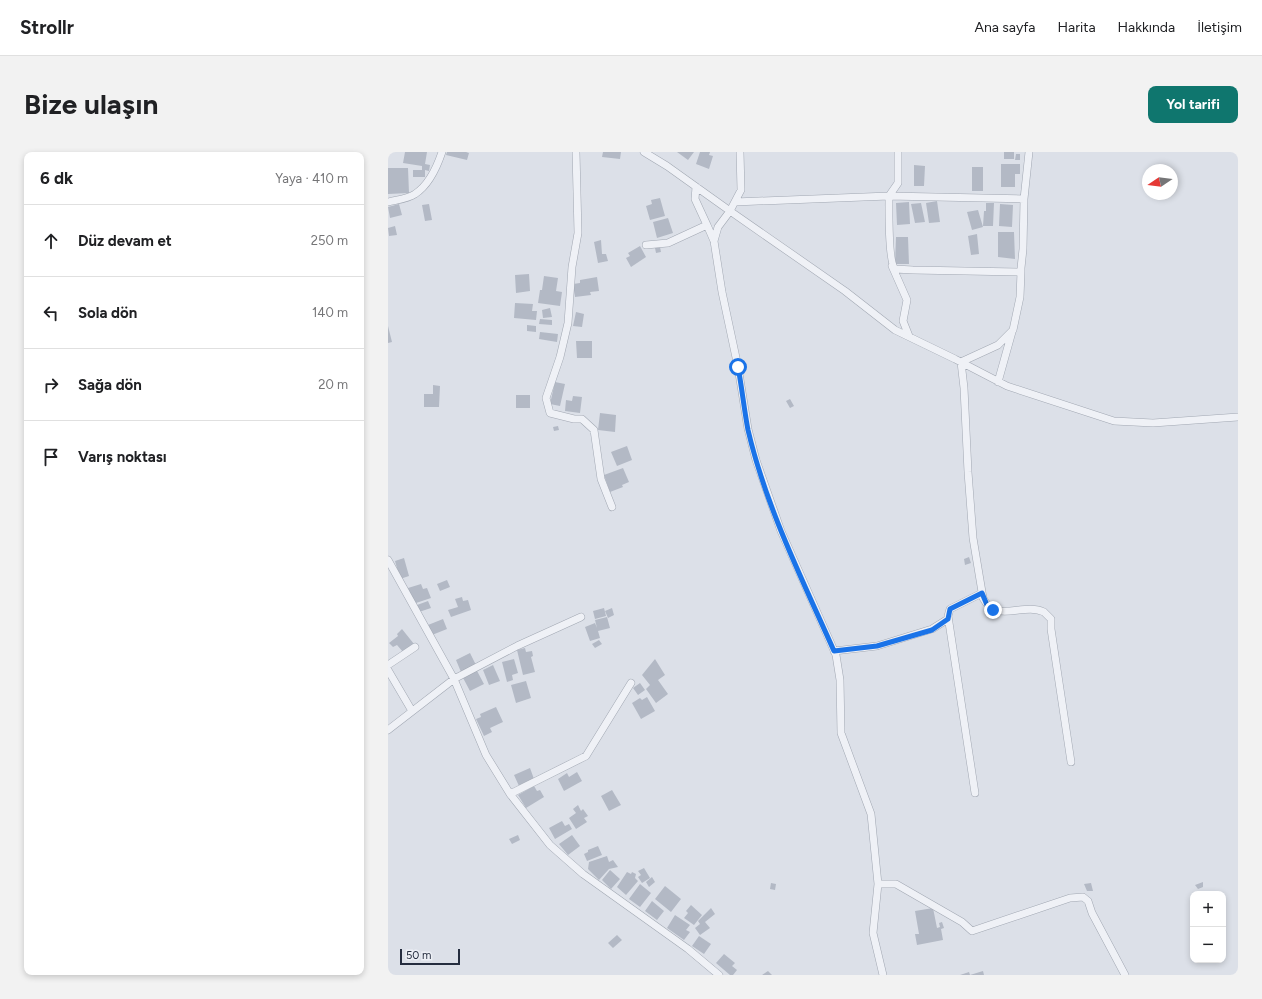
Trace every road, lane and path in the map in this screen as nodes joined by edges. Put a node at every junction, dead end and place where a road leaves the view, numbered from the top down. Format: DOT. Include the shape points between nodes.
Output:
graph roads {
  1 [pos="442,152"];
  2 [pos="576,152"];
  3 [pos="644,152"];
  4 [pos="740,152"];
  5 [pos="898,152"];
  6 [pos="1029,152"];
  7 [pos="696,187"];
  8 [pos="889,196"];
  9 [pos="1024,199"];
  10 [pos="388,202"];
  11 [pos="735,202"];
  12 [pos="730,211"];
  13 [pos="707,225"];
  14 [pos="714,241"];
  15 [pos="646,245"];
  16 [pos="892,266"];
  17 [pos="1022,272"];
  18 [pos="1013,330"];
  19 [pos="909,336"];
  20 [pos="961,362"];
  21 [pos="998,382"];
  22 [pos="1238,416"];
  23 [pos="612,507"];
  24 [pos="388,560"];
  25 [pos="982,593"];
  26 [pos="581,617"];
  27 [pos="948,619"];
  28 [pos="415,647"];
  29 [pos="834,651"];
  30 [pos="388,665"];
  31 [pos="388,670"];
  32 [pos="454,679"];
  33 [pos="631,683"];
  34 [pos="412,711"];
  35 [pos="388,730"];
  36 [pos="1071,762"];
  37 [pos="975,793"];
  38 [pos="510,794"];
  39 [pos="878,884"];
  40 [pos="719,975"];
  41 [pos="883,975"];
  42 [pos="1125,975"];
  1 -- 10 [label="street" via="429,181 415,195"];
  2 -- 23 [label="street" via="578,233 572,267 568,323 546,398 550,413 582,419 594,430 601,480"];
  3 -- 7 [label="street"];
  4 -- 11 [label="street" via="741,190"];
  5 -- 8 [label="street" via="898,184"];
  6 -- 9 [label="street"];
  7 -- 12 [label="street"];
  7 -- 13 [label="street" via="695,199"];
  8 -- 9 [label="street"];
  8 -- 11 [label="street"];
  8 -- 16 [label="street"];
  9 -- 17 [label="street" via="1020,268"];
  11 -- 12 [label="street"];
  12 -- 14 [label="street" via="718,227"];
  12 -- 19 [label="street" via="845,291 895,330"];
  13 -- 14 [label="street"];
  13 -- 15 [label="street" via="668,243"];
  14 -- 29 [label="street" via="748,429 756,460 781,531"];
  16 -- 17 [label="street" via="895,269 914,270"];
  16 -- 19 [label="street" via="908,300 903,321"];
  17 -- 18 [label="street"];
  18 -- 20 [label="street" via="998,344"];
  18 -- 21 [label="street"];
  19 -- 20 [label="street"];
  20 -- 21 [label="street"];
  20 -- 25 [label="street" via="973,538"];
  21 -- 22 [label="street" via="1114,421 1153,423"];
  24 -- 32 [label="street"];
  25 -- 27 [label="street" via="950,609"];
  25 -- 36 [label="street" via="987,605 993,610 1033,609 1045,612 1051,619"];
  26 -- 32 [label="street"];
  27 -- 29 [label="street" via="932,630 877,646"];
  27 -- 37 [label="street"];
  28 -- 30 [label="street"];
  29 -- 39 [label="street" via="840,680 842,734 871,814"];
  31 -- 34 [label="street"];
  32 -- 34 [label="street"];
  32 -- 38 [label="street" via="486,755"];
  33 -- 38 [label="street" via="586,756"];
  34 -- 35 [label="street"];
  38 -- 40 [label="street" via="550,845 583,874 688,949"];
  39 -- 41 [label="street" via="873,933"];
  39 -- 42 [label="street" via="896,884 962,922 972,931 1070,898 1083,897 1088,901"];
}
